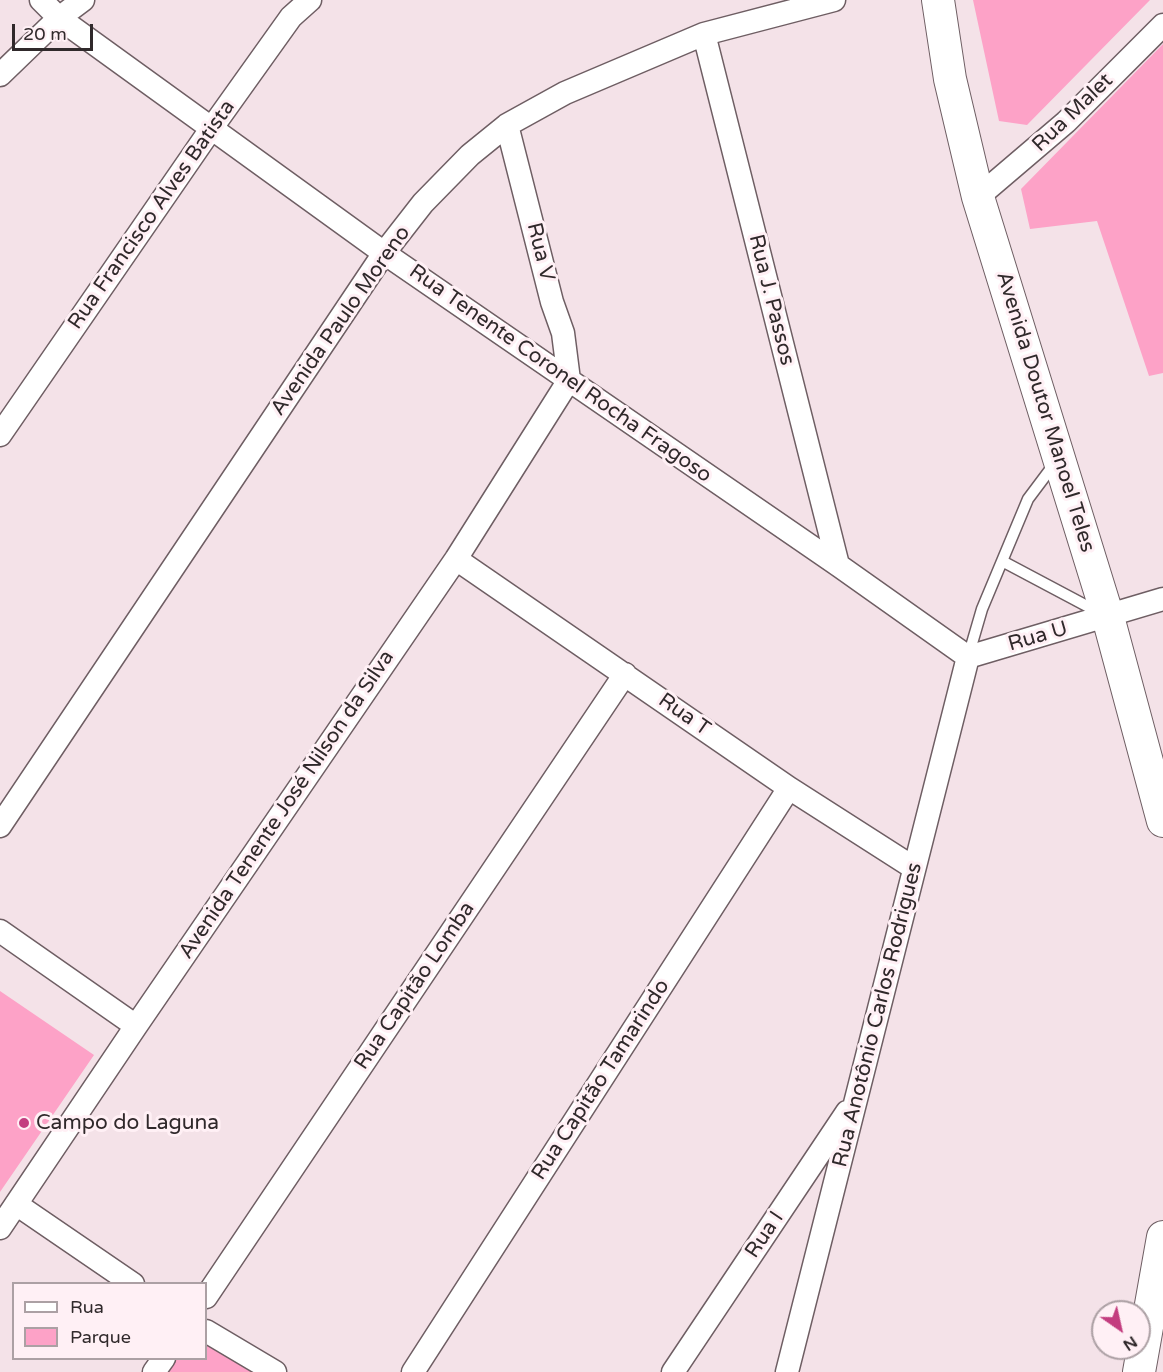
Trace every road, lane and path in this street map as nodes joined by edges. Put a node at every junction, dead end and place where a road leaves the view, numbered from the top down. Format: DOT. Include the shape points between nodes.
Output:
graph roads {
  1 [pos="41,0"];
  2 [pos="83,0"];
  3 [pos="310,0"];
  4 [pos="834,0"];
  5 [pos="938,0"];
  6 [pos="59,18"];
  7 [pos="1163,25"];
  8 [pos="704,34"];
  9 [pos="0,75"];
  10 [pos="507,125"];
  11 [pos="211,129"];
  12 [pos="978,197"];
  13 [pos="384,253"];
  14 [pos="569,380"];
  15 [pos="0,435"];
  16 [pos="1059,458"];
  17 [pos="456,559"];
  18 [pos="1002,561"];
  19 [pos="838,566"];
  20 [pos="1163,599"];
  21 [pos="1108,617"];
  22 [pos="968,657"];
  23 [pos="625,674"];
  24 [pos="789,788"];
  25 [pos="1162,814"];
  26 [pos="0,826"];
  27 [pos="914,868"];
  28 [pos="0,931"];
  29 [pos="136,1026"];
  30 [pos="857,1097"];
  31 [pos="16,1204"];
  32 [pos="0,1228"];
  33 [pos="1163,1236"];
  34 [pos="130,1282"];
  35 [pos="207,1296"];
  36 [pos="207,1332"];
  37 [pos="163,1360"];
  38 [pos="154,1372"];
  39 [pos="275,1372"];
  40 [pos="413,1372"];
  41 [pos="673,1372"];
  42 [pos="787,1372"];
  43 [pos="1139,1372"];
  1 -- 6 [label="street, Rua Tenente Coronel Rocha Fragoso"];
  2 -- 6 [label="street"];
  3 -- 11 [label="street, Rua Francisco Alves Batista" via="291,17"];
  4 -- 8 [label="street, Avenida Paulo Moreno"];
  5 -- 12 [label="main road, Avenida Doutor Manoel Teles" via="950,79"];
  6 -- 9 [label="street"];
  6 -- 11 [label="street, Rua Tenente Coronel Rocha Fragoso"];
  7 -- 12 [label="street, Rua Malet" via="1066,122"];
  8 -- 10 [label="street, Avenida Paulo Moreno" via="565,93"];
  8 -- 19 [label="street, Rua J. Passos"];
  10 -- 13 [label="street, Avenida Paulo Moreno" via="470,155 423,203"];
  10 -- 14 [label="street, Rua V" via="563,333"];
  11 -- 13 [label="street, Rua Tenente Coronel Rocha Fragoso"];
  11 -- 15 [label="street, Rua Francisco Alves Batista"];
  12 -- 16 [label="main road, Avenida Doutor Manoel Teles"];
  13 -- 14 [label="street, Rua Tenente Coronel Rocha Fragoso"];
  13 -- 26 [label="street, Avenida Paulo Moreno"];
  14 -- 17 [label="street, Avenida Tenente José Nilson da Silva"];
  14 -- 19 [label="street, Rua Tenente Coronel Rocha Fragoso"];
  16 -- 18 [label="lane" via="1028,499"];
  16 -- 21 [label="main road, Avenida Doutor Manoel Teles"];
  17 -- 23 [label="street, Rua T"];
  17 -- 29 [label="street, Avenida Tenente José Nilson da Silva"];
  18 -- 21 [label="lane"];
  18 -- 22 [label="lane"];
  19 -- 22 [label="street, Rua Tenente Coronel Rocha Fragoso"];
  20 -- 21 [label="street, Rua U"];
  21 -- 22 [label="street, Rua U"];
  21 -- 25 [label="main road, Avenida Doutor Manoel Teles"];
  22 -- 27 [label="street, Rua Anotônio Carlos Rodrigues"];
  23 -- 24 [label="street, Rua T"];
  23 -- 35 [label="street, Rua Capitão Lomba"];
  24 -- 27 [label="street, Rua T"];
  24 -- 40 [label="street, Rua Capitão Tamarindo"];
  27 -- 30 [label="street, Rua Anotônio Carlos Rodrigues"];
  28 -- 29 [label="street"];
  29 -- 31 [label="street, Avenida Tenente José Nilson da Silva"];
  30 -- 41 [label="street, Rua I"];
  30 -- 42 [label="street, Rua Anotônio Carlos Rodrigues"];
  31 -- 32 [label="street, Avenida Tenente José Nilson da Silva"];
  31 -- 34 [label="street"];
  33 -- 43 [label="main road"];
  36 -- 39 [label="street"];
  37 -- 38 [label="street"];
}
